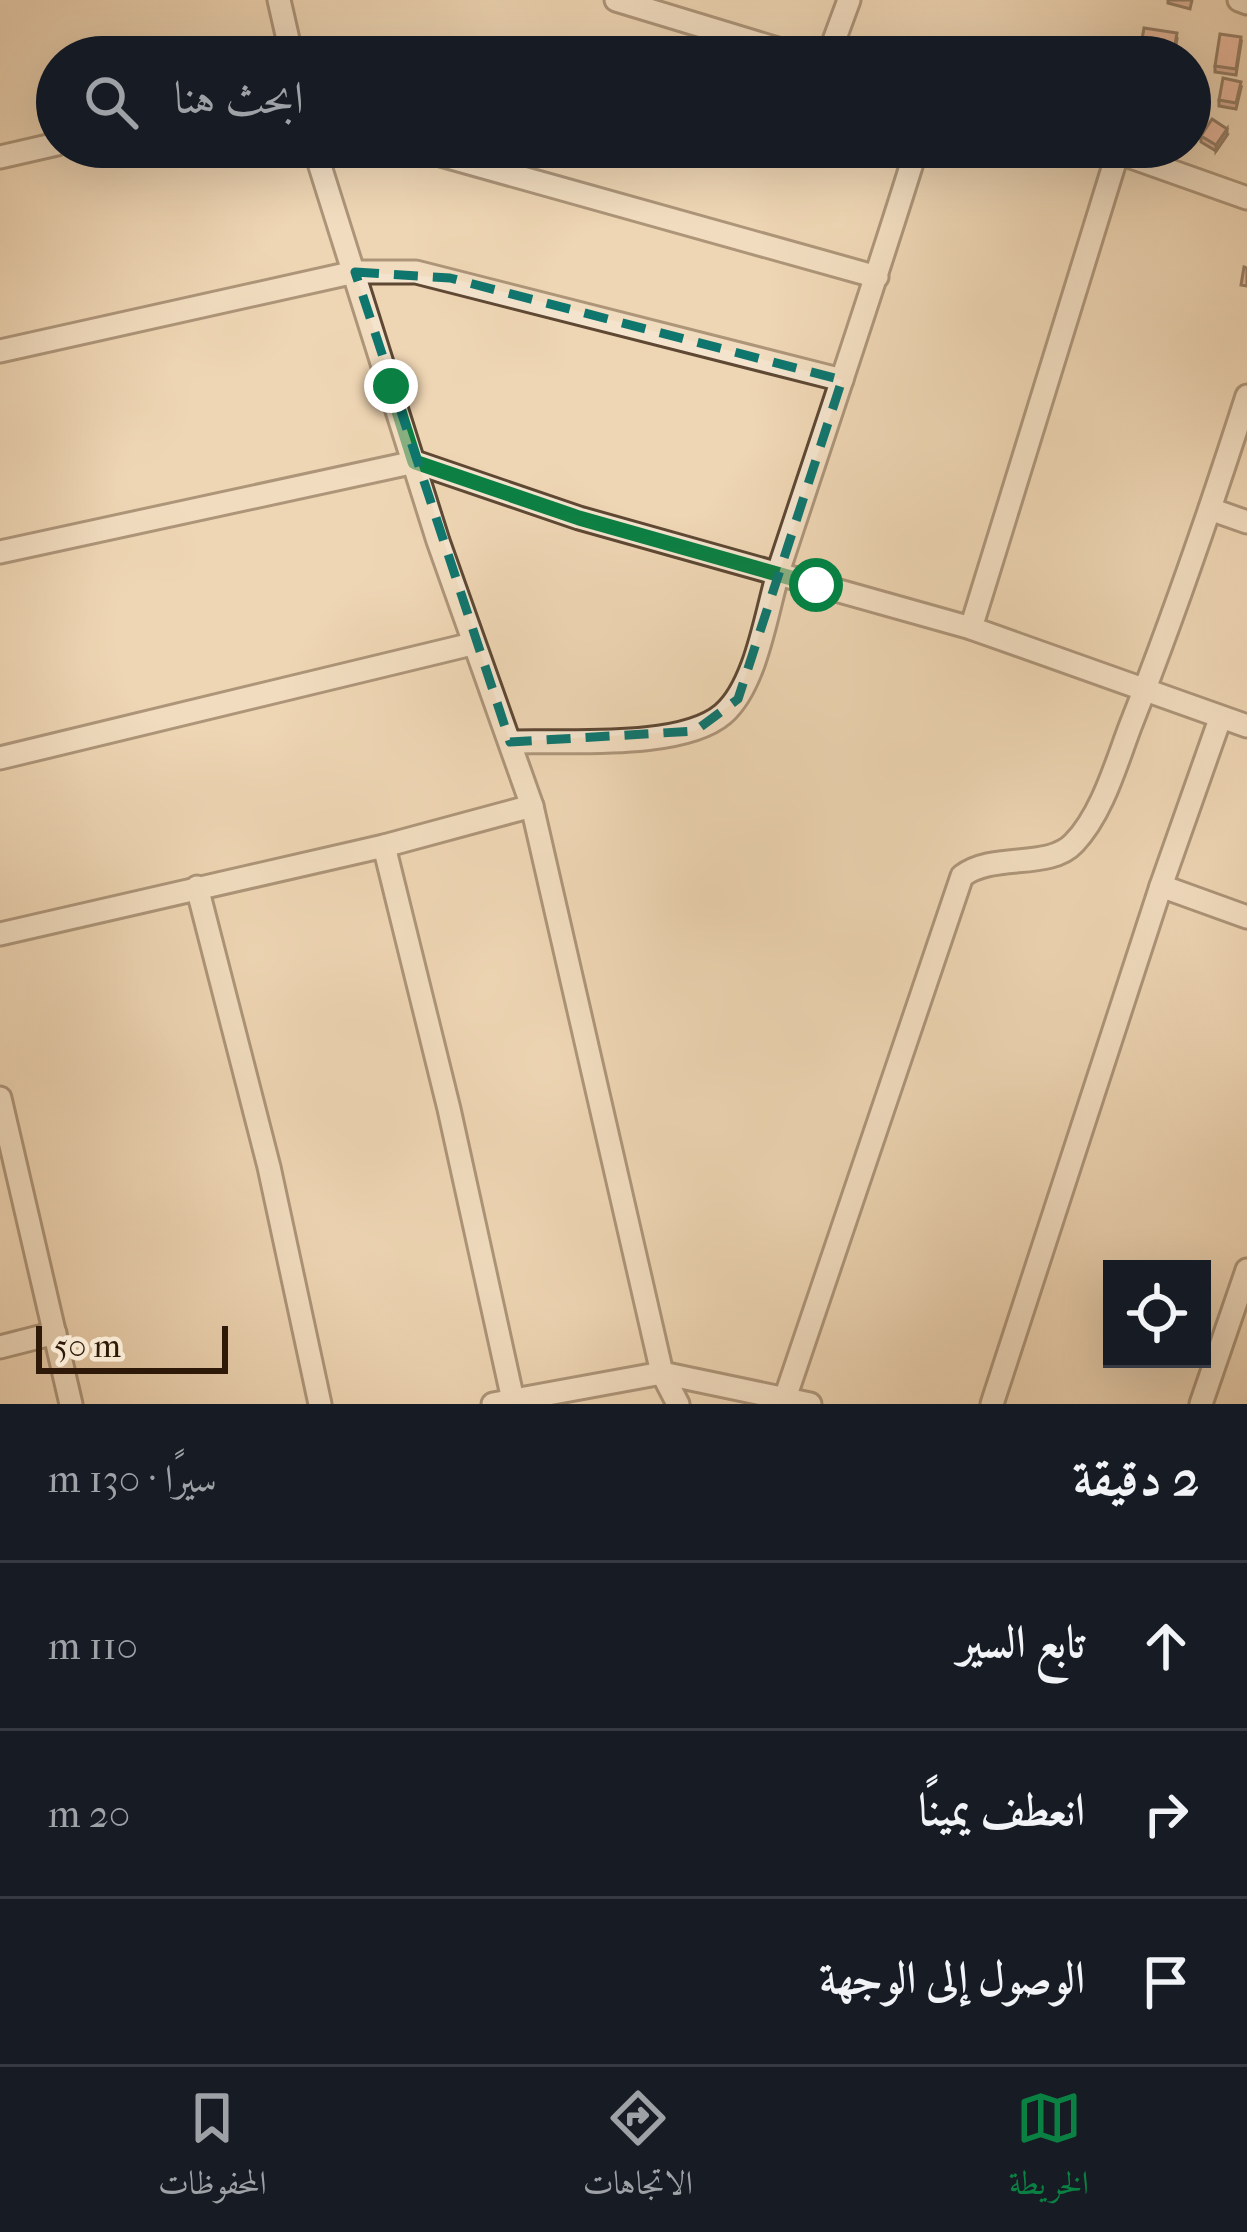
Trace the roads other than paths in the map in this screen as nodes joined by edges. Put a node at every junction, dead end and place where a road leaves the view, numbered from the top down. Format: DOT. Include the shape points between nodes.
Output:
graph roads {
  1 [pos="279,0"];
  2 [pos="616,0"];
  3 [pos="849,0"];
  4 [pos="287,36"];
  5 [pos="735,36"];
  6 [pos="836,36"];
  7 [pos="36,149"];
  8 [pos="0,157"];
  9 [pos="321,168"];
  10 [pos="487,168"];
  11 [pos="911,168"];
  12 [pos="1104,168"];
  13 [pos="1163,168"];
  14 [pos="1247,198"];
  15 [pos="355,272"];
  16 [pos="877,277"];
  17 [pos="0,352"];
  18 [pos="842,380"];
  19 [pos="1247,396"];
  20 [pos="415,462"];
  21 [pos="1210,509"];
  22 [pos="1247,522"];
  23 [pos="0,552"];
  24 [pos="778,574"];
  25 [pos="971,628"];
  26 [pos="472,644"];
  27 [pos="1145,690"];
  28 [pos="1220,718"];
  29 [pos="1247,726"];
  30 [pos="510,742"];
  31 [pos="0,758"];
  32 [pos="532,806"];
  33 [pos="384,845"];
  34 [pos="1161,886"];
  35 [pos="197,887"];
  36 [pos="1247,917"];
  37 [pos="0,934"];
  38 [pos="0,1098"];
  39 [pos="1247,1270"];
  40 [pos="55,1333"];
  41 [pos="0,1347"];
  42 [pos="662,1373"];
  43 [pos="503,1402"];
  44 [pos="793,1402"];
  45 [pos="71,1404"];
  46 [pos="320,1404"];
  47 [pos="678,1404"];
  48 [pos="992,1404"];
  49 [pos="1201,1404"];
  1 -- 4 [label="street"];
  2 -- 5 [label="street"];
  3 -- 6 [label="street"];
  7 -- 8 [label="street"];
  9 -- 15 [label="street"];
  10 -- 16 [label="street"];
  11 -- 16 [label="street"];
  12 -- 25 [label="street"];
  13 -- 14 [label="street"];
  15 -- 17 [label="street"];
  15 -- 18 [label="street" via="450,278"];
  15 -- 20 [label="street"];
  16 -- 18 [label="street"];
  18 -- 24 [label="street"];
  19 -- 21 [label="street"];
  20 -- 23 [label="street"];
  20 -- 24 [label="street"];
  20 -- 26 [label="street"];
  21 -- 22 [label="street"];
  21 -- 27 [label="street"];
  24 -- 25 [label="street"];
  24 -- 30 [label="street" via="750,671 722,716 665,738"];
  25 -- 27 [label="street"];
  26 -- 30 [label="street"];
  26 -- 31 [label="street"];
  27 -- 28 [label="street"];
  27 -- 44 [label="street" via="1072,846 982,863 962,876"];
  28 -- 29 [label="street"];
  28 -- 34 [label="street"];
  30 -- 32 [label="street"];
  32 -- 33 [label="street"];
  32 -- 42 [label="street"];
  33 -- 35 [label="street"];
  33 -- 43 [label="street" via="448,1108"];
  34 -- 36 [label="street"];
  34 -- 48 [label="street"];
  35 -- 37 [label="street"];
  35 -- 46 [label="street"];
  38 -- 40 [label="street"];
  39 -- 49 [label="street"];
  40 -- 41 [label="street"];
  40 -- 45 [label="street"];
  42 -- 43 [label="street"];
  42 -- 44 [label="street"];
  42 -- 47 [label="street"];
}
